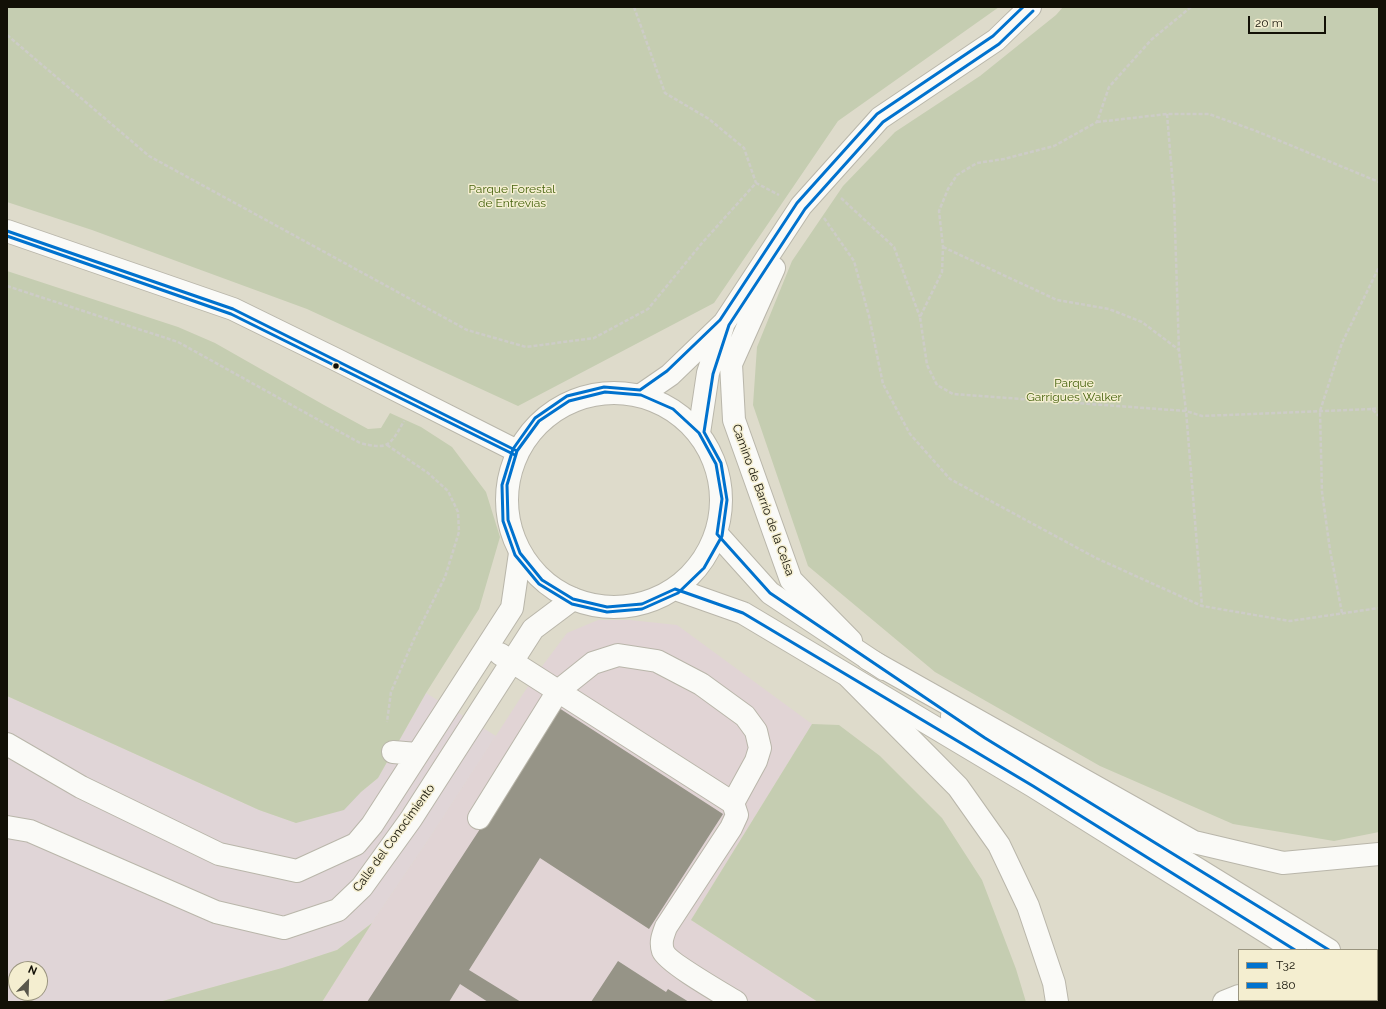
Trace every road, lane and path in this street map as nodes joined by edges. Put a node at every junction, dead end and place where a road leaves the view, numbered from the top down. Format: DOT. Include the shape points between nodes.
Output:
graph roads {
  1 [pos="634,7"];
  2 [pos="1030,7"];
  3 [pos="1190,7"];
  4 [pos="1167,114"];
  5 [pos="1097,122"];
  6 [pos="1379,182"];
  7 [pos="756,183"];
  8 [pos="839,196"];
  9 [pos="801,206"];
  10 [pos="7,231"];
  11 [pos="943,247"];
  12 [pos="1379,267"];
  13 [pos="7,286"];
  14 [pos="920,317"];
  15 [pos="724,323"];
  16 [pos="1179,351"];
  17 [pos="641,395"];
  18 [pos="416,400"];
  19 [pos="1379,408"];
  20 [pos="1372,409"];
  21 [pos="1186,411"];
  22 [pos="1320,411"];
  23 [pos="1379,416"];
  24 [pos="699,433"];
  25 [pos="387,445"];
  26 [pos="517,451"];
  27 [pos="717,534"];
  28 [pos="520,553"];
  29 [pos="674,589"];
  30 [pos="573,599"];
  31 [pos="1202,606"];
  32 [pos="1342,613"];
  33 [pos="487,646"];
  34 [pos="868,658"];
  35 [pos="512,661"];
  36 [pos="849,677"];
  37 [pos="558,691"];
  38 [pos="387,722"];
  39 [pos="7,744"];
  40 [pos="393,752"];
  41 [pos="417,754"];
  42 [pos="732,803"];
  43 [pos="479,818"];
  44 [pos="7,827"];
  45 [pos="1379,854"];
  46 [pos="1293,949"];
  47 [pos="1327,949"];
  48 [pos="1238,996"];
  49 [pos="736,1002"];
  50 [pos="1057,1002"];
  51 [pos="1224,1002"];
  1 -- 7 [label="path" via="665,93 709,119 744,148"];
  2 -- 9 [label="main road, Camino de Barrio de la Celsa" via="996,40 880,118"];
  3 -- 5 [label="path" via="1151,40 1109,87"];
  4 -- 5 [label="path"];
  4 -- 6 [label="path" via="1209,114"];
  4 -- 16 [label="path" via="1174,198"];
  5 -- 11 [label="path" via="1054,146 977,163 957,174 939,211"];
  8 -- 14 [label="path" via="894,247"];
  9 -- 15 [label="main road, Camino de Barrio de la Celsa"];
  9 -- 34 [label="main road, Camino de Barrio de la Celsa" via="730,364 734,420 791,580"];
  10 -- 18 [label="main road" via="233,310"];
  11 -- 14 [label="path" via="942,272"];
  11 -- 16 [label="path" via="1057,300 1109,310 1142,322"];
  12 -- 22 [label="path" via="1342,343"];
  13 -- 25 [label="path" via="178,342 360,443 377,447"];
  14 -- 21 [label="path" via="927,365 937,385 953,394"];
  15 -- 17 [label="main road, Camino de Barrio de la Celsa" via="670,375"];
  15 -- 24 [label="main road, Camino de Barrio de la Celsa" via="708,373"];
  16 -- 21 [label="path"];
  17 -- 24 [label="main road" via="673,409"];
  17 -- 26 [label="main road" via="605,392 569,401 539,421"];
  18 -- 25 [label="path" via="398,432"];
  18 -- 26 [label="main road"];
  19 -- 20 [label="path"];
  20 -- 22 [label="path"];
  20 -- 23 [label="path"];
  21 -- 22 [label="path" via="1202,416"];
  21 -- 31 [label="path"];
  22 -- 32 [label="path" via="1322,492"];
  24 -- 27 [label="main road" via="716,464 720,485 722,499"];
  25 -- 38 [label="path" via="428,473 448,491 458,512 459,532 444,577 391,692"];
  26 -- 28 [label="main road" via="507,492 508,520"];
  27 -- 29 [label="main road" via="700,565"];
  27 -- 34 [label="main road" via="770,593"];
  28 -- 30 [label="main road" via="542,580"];
  28 -- 33 [label="main road, Calle del Conocimiento" via="512,608"];
  29 -- 30 [label="main road" via="642,604 607,607"];
  29 -- 36 [label="main road" via="743,613"];
  30 -- 35 [label="main road, Calle del Conocimiento" via="533,629"];
  33 -- 35 [label="main road"];
  33 -- 41 [label="main road, Calle del Conocimiento"];
  34 -- 45 [label="main road" via="1194,842 1283,863"];
  34 -- 47 [label="main road" via="984,738"];
  35 -- 37 [label="main road"];
  35 -- 44 [label="main road, Calle del Conocimiento" via="411,819 362,887 338,910 284,928 216,912 30,830"];
  36 -- 46 [label="main road" via="1033,786"];
  36 -- 50 [label="main road" via="958,787 999,845 1028,906 1054,983"];
  37 -- 42 [label="main road"];
  37 -- 42 [label="main road" via="594,663 618,655 657,661 701,684 746,716 756,731 760,748 756,761"];
  37 -- 43 [label="main road"];
  39 -- 41 [label="main road, Calle del Conocimiento" via="81,787 219,854 297,871 356,844 372,825"];
  40 -- 41 [label="main road"];
  42 -- 49 [label="main road" via="737,815 731,828 666,927 662,940 663,952 673,962"];
  48 -- 51 [label="main road"];
}
